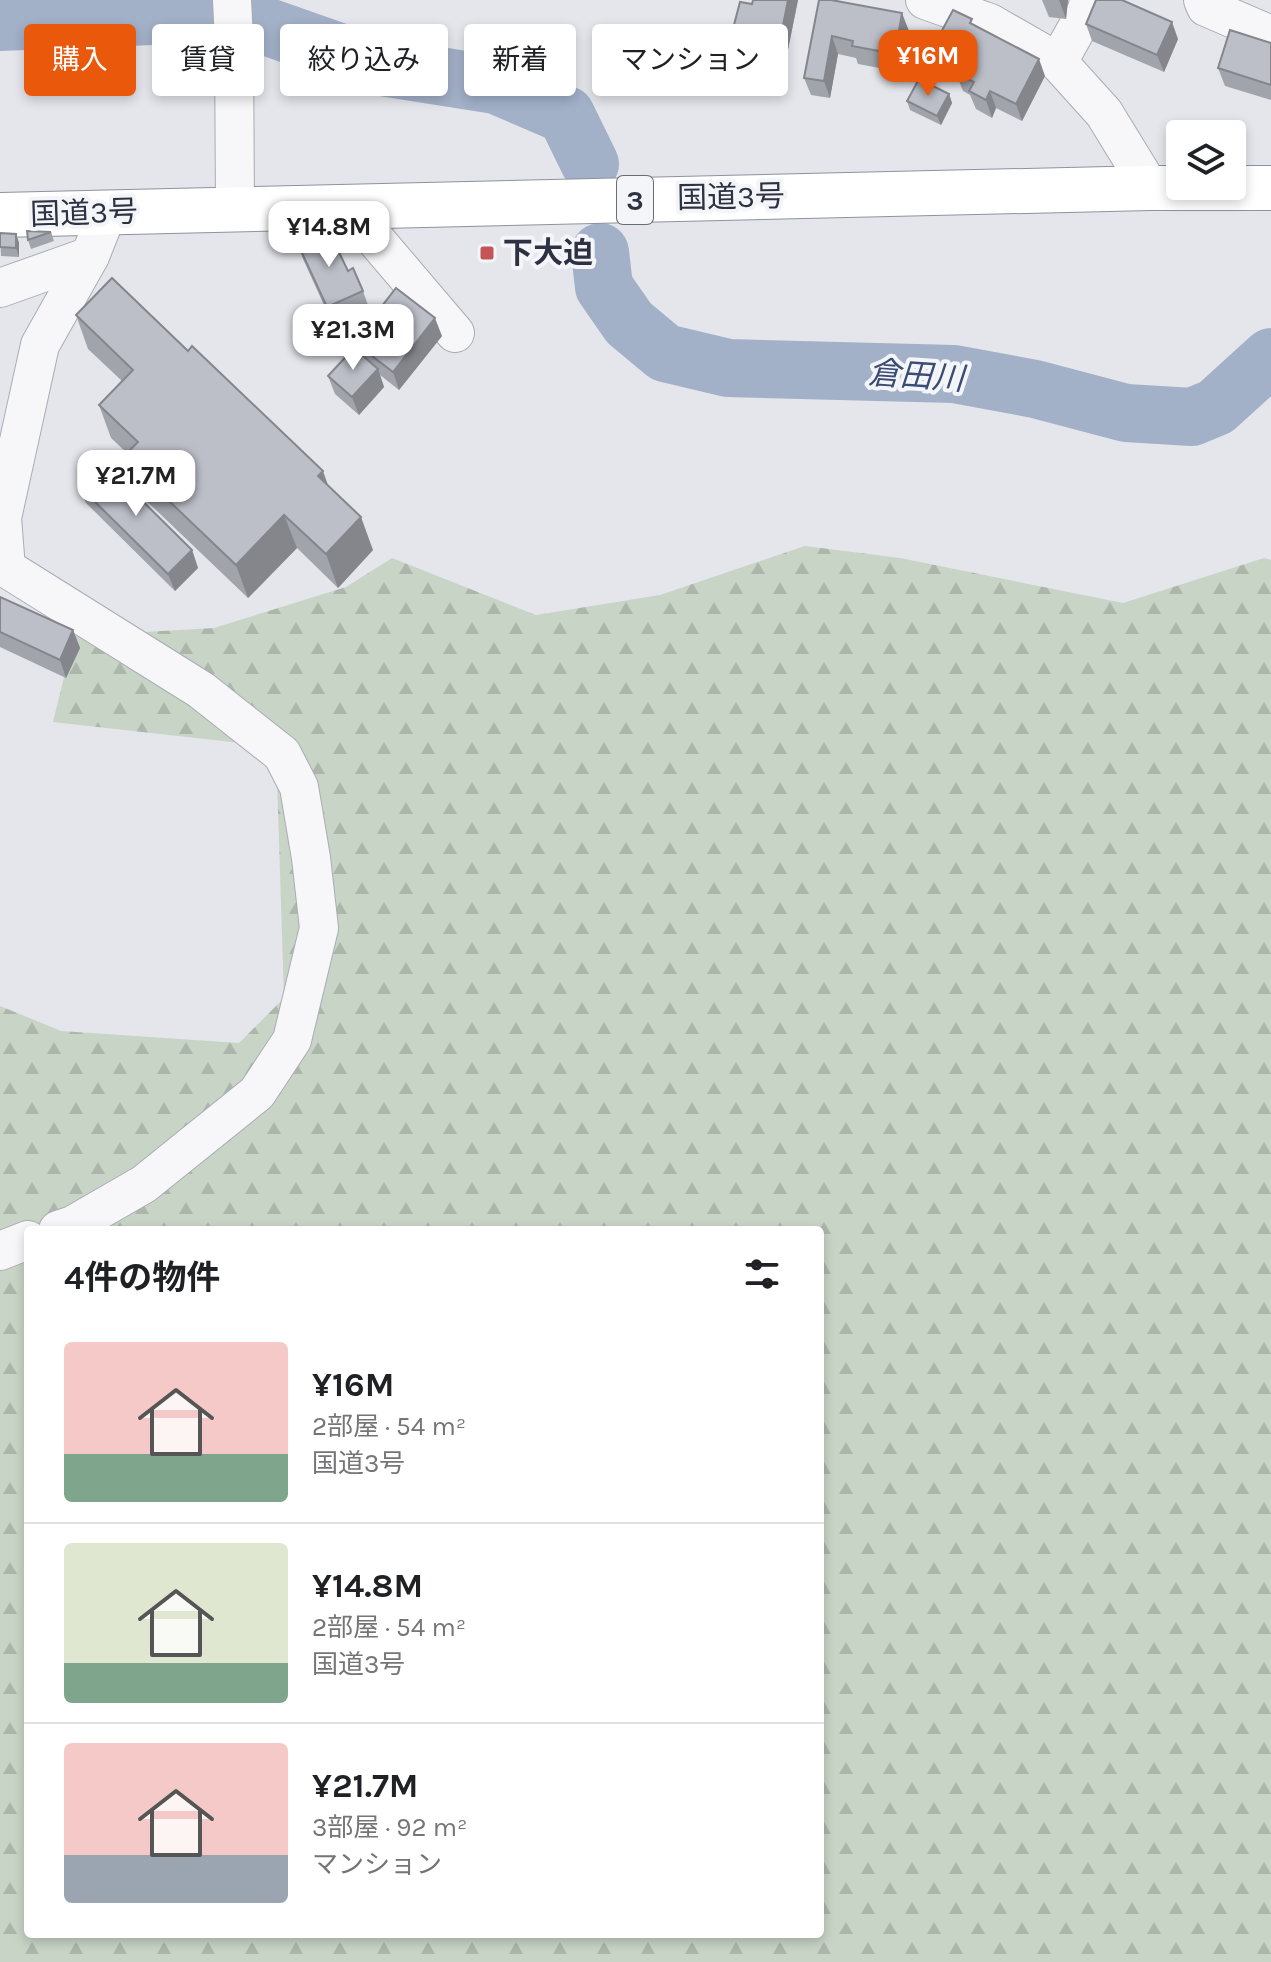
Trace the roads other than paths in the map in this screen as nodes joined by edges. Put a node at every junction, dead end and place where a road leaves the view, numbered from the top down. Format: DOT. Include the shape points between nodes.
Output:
graph roads {
  1 [pos="232,0"];
  2 [pos="925,0"];
  3 [pos="1089,0"];
  4 [pos="1203,0"];
  5 [pos="1271,35"];
  6 [pos="1058,62"];
  7 [pos="1150,188"];
  8 [pos="1271,188"];
  9 [pos="347,206"];
  10 [pos="235,210"];
  11 [pos="108,211"];
  12 [pos="0,215"];
  13 [pos="90,256"];
  14 [pos="0,288"];
  15 [pos="455,333"];
  16 [pos="70,1226"];
  17 [pos="24,1242"];
  18 [pos="0,1251"];
  1 -- 10 [label="street"];
  2 -- 6 [label="street" via="990,23"];
  3 -- 6 [label="street"];
  4 -- 5 [label="street" via="1206,7"];
  6 -- 7 [label="street" via="1104,113"];
  7 -- 8 [label="highway, 国道3号 / 3"];
  7 -- 9 [label="highway, 国道3号 / 3"];
  9 -- 10 [label="highway, 国道3号 / 3"];
  9 -- 15 [label="street"];
  10 -- 11 [label="highway, 国道3号 / 3"];
  11 -- 12 [label="highway, 国道3号 / 3"];
  11 -- 13 [label="street"];
  13 -- 14 [label="street"];
  13 -- 16 [label="street" via="40,345 2,518 6,568 201,690 282,754 299,787 319,928 292,1040 257,1093 144,1184"];
  17 -- 18 [label="street"];
}
